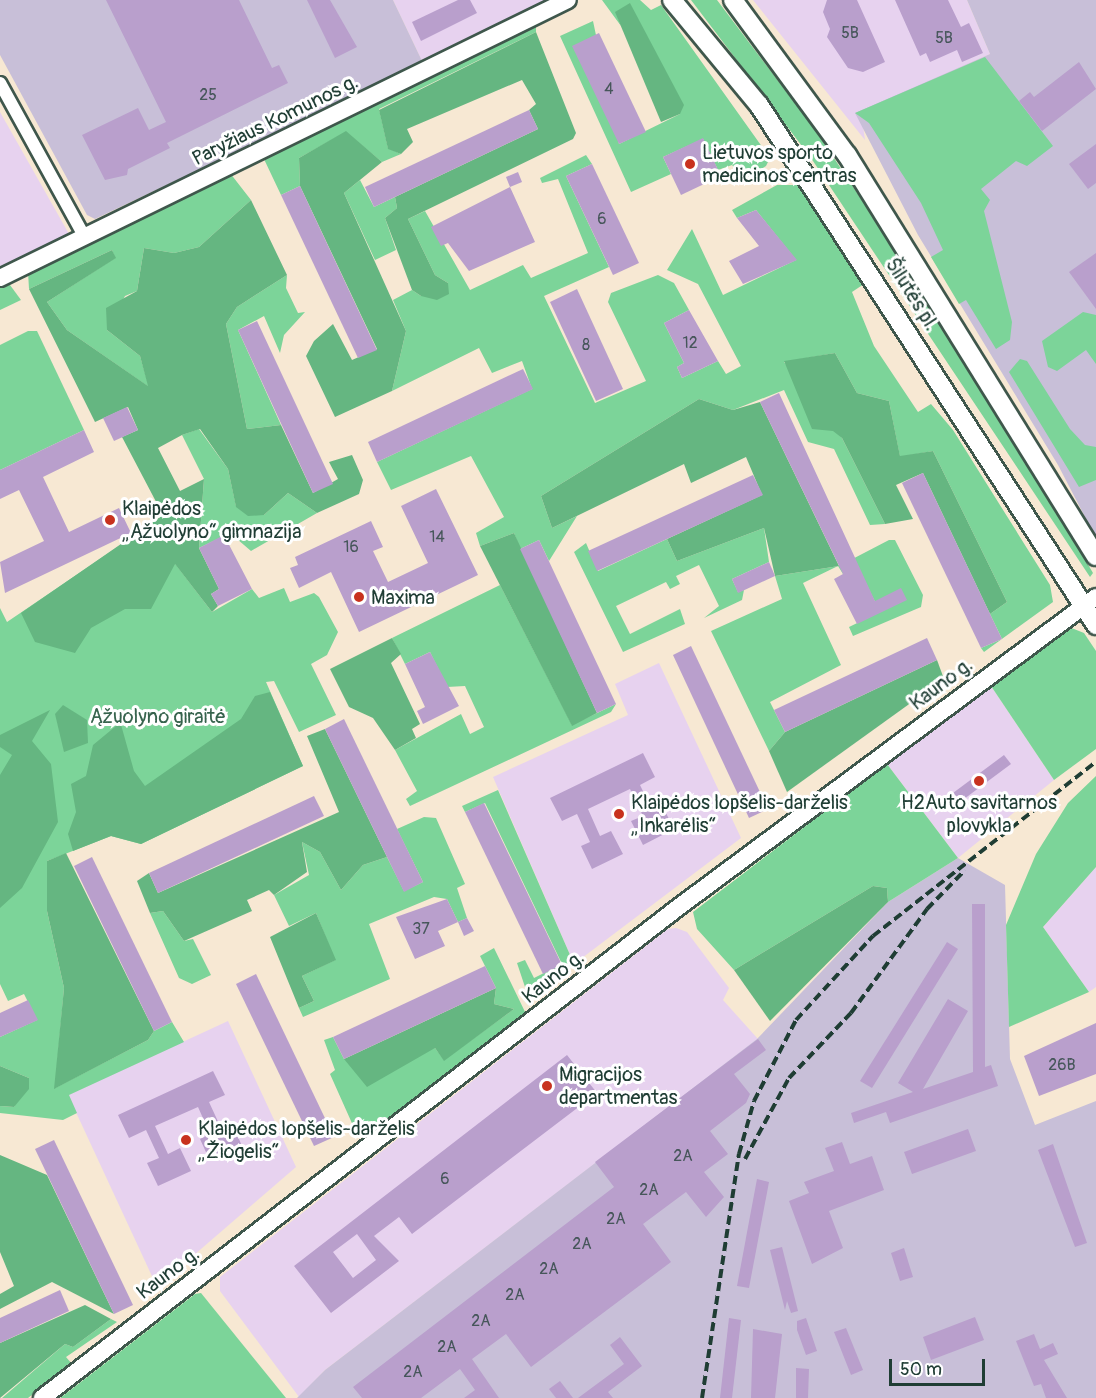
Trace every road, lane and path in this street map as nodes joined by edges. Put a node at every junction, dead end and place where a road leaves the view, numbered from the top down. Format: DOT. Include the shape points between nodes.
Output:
graph roads {
  1 [pos="568,0"];
  2 [pos="672,0"];
  3 [pos="733,0"];
  4 [pos="0,83"];
  5 [pos="84,236"];
  6 [pos="0,278"];
  7 [pos="1096,556"];
  8 [pos="1090,601"];
  9 [pos="1096,625"];
  10 [pos="42,1398"];
  1 -- 5 [label="main road, Paryžiaus Komunos g."];
  2 -- 8 [label="main road, Šilutės pl." via="759,105"];
  3 -- 7 [label="main road, Šilutės pl." via="859,174"];
  4 -- 5 [label="street"];
  5 -- 6 [label="main road, Paryžiaus Komunos g."];
  8 -- 9 [label="main road, Šilutės pl."];
  8 -- 10 [label="main road, Kauno g." via="676,909"];
}
